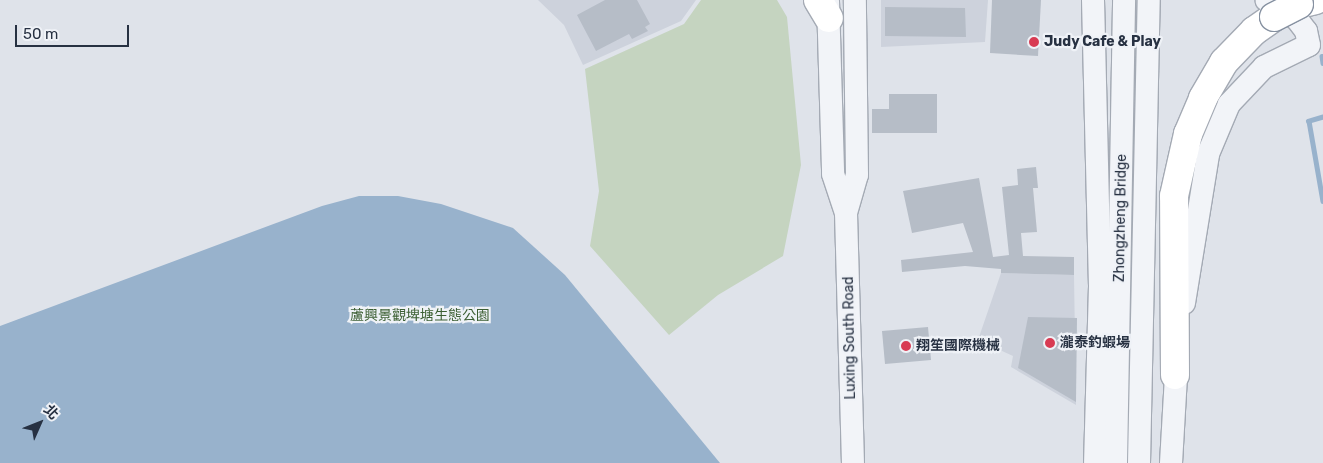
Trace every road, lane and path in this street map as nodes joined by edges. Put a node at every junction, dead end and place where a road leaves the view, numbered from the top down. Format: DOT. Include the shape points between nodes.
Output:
graph roads {
  1 [pos="855,0"];
  2 [pos="1093,0"];
  3 [pos="1124,0"];
  4 [pos="1149,0"];
  5 [pos="1307,2"];
  6 [pos="825,6"];
  7 [pos="1270,8"];
  8 [pos="846,214"];
  9 [pos="1175,375"];
  10 [pos="853,463"];
  11 [pos="1095,463"];
  12 [pos="1116,463"];
  13 [pos="1139,463"];
  14 [pos="1171,463"];
  1 -- 8 [label="street, Luxing South Road" via="857,175"];
  2 -- 11 [label="street" via="1100,286"];
  3 -- 12 [label="street, Zhongzheng Bridge"];
  4 -- 13 [label="street, Zhongzheng Bridge"];
  5 -- 7 [label="highway, bridge"];
  6 -- 8 [label="street, Luxing South Road" via="833,174"];
  7 -- 9 [label="highway" via="1254,31 1224,62 1203,98 1188,134 1174,196"];
  7 -- 9 [label="street" via="1297,19 1306,31 1309,45 1264,66 1229,104 1208,154"];
  8 -- 10 [label="street, Luxing South Road"];
  9 -- 14 [label="street"];
}
